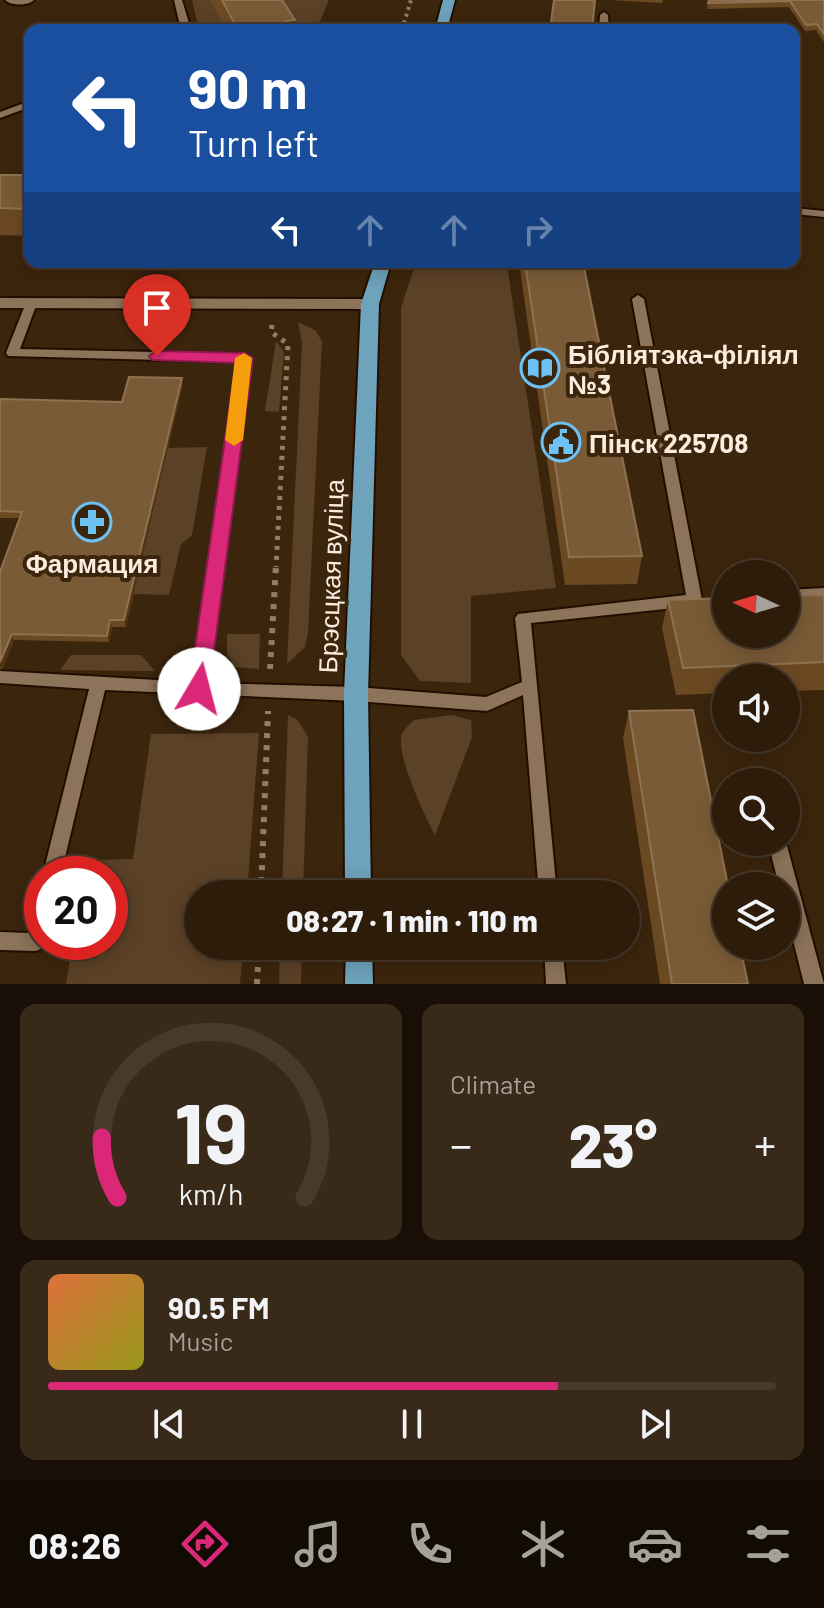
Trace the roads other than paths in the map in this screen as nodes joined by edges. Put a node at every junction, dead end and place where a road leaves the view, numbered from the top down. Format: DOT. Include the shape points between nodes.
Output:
graph roads {
  1 [pos="11,0"];
  2 [pos="28,0"];
  3 [pos="178,0"];
  4 [pos="449,0"];
  5 [pos="604,15"];
  6 [pos="184,24"];
  7 [pos="443,24"];
  8 [pos="604,24"];
  9 [pos="24,106"];
  10 [pos="0,115"];
  11 [pos="800,212"];
  12 [pos="824,214"];
  13 [pos="381,268"];
  14 [pos="638,299"];
  15 [pos="0,303"];
  16 [pos="31,303"];
  17 [pos="370,304"];
  18 [pos="6,353"];
  19 [pos="824,594"];
  20 [pos="800,595"];
  21 [pos="712,599"];
  22 [pos="694,600"];
  23 [pos="0,677"];
  24 [pos="99,683"];
  25 [pos="530,685"];
  26 [pos="199,689"];
  27 [pos="356,694"];
  28 [pos="56,856"];
  29 [pos="781,856"];
  30 [pos="358,880"];
  31 [pos="547,880"];
  32 [pos="0,941"];
  33 [pos="24,942"];
  34 [pos="359,960"];
  35 [pos="554,960"];
  36 [pos="359,984"];
  37 [pos="556,984"];
  38 [pos="814,984"];
  1 -- 2 [label="street"];
  3 -- 6 [label="lane"];
  4 -- 7 [label="main road"];
  5 -- 8 [label="lane"];
  9 -- 10 [label="lane"];
  11 -- 12 [label="lane"];
  13 -- 17 [label="main road, Брэсцкая вуліца"];
  14 -- 22 [label="lane"];
  15 -- 16 [label="street"];
  16 -- 17 [label="street"];
  16 -- 18 [label="lane"];
  17 -- 27 [label="main road, Брэсцкая вуліца"];
  18 -- 26 [label="lane" via="245,358"];
  19 -- 20 [label="lane"];
  21 -- 22 [label="lane"];
  22 -- 25 [label="lane" via="523,618"];
  23 -- 24 [label="lane"];
  24 -- 26 [label="lane"];
  24 -- 28 [label="lane"];
  25 -- 27 [label="lane" via="487,704"];
  25 -- 31 [label="lane"];
  26 -- 27 [label="lane"];
  27 -- 30 [label="main road, Брэсцкая вуліца"];
  29 -- 38 [label="lane"];
  32 -- 33 [label="lane"];
  34 -- 36 [label="main road"];
  35 -- 37 [label="lane"];
}
